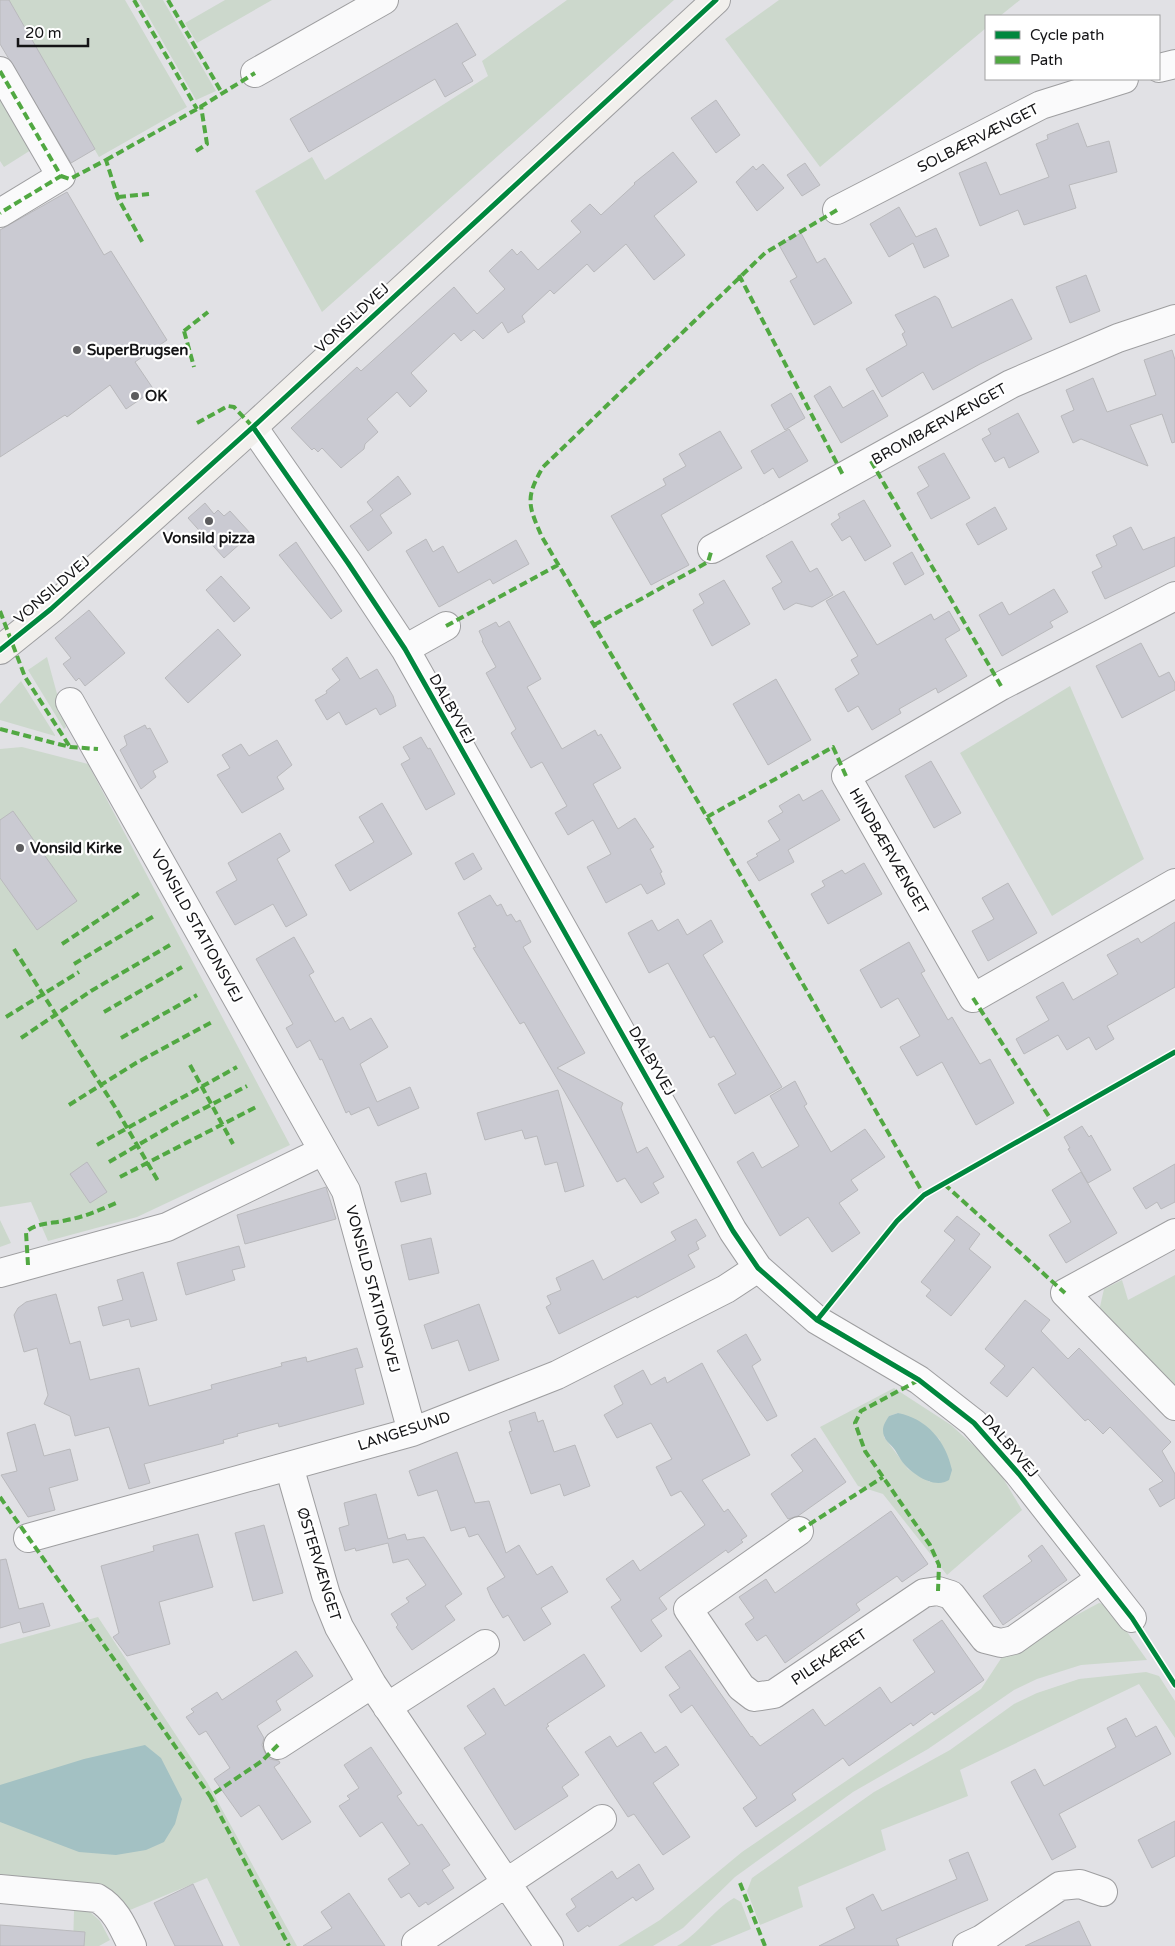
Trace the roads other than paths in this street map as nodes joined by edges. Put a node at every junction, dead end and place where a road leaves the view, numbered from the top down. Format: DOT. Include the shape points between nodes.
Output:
graph roads {
  1 [pos="384,0"];
  2 [pos="716,0"];
  3 [pos="1175,64"];
  4 [pos="1160,68"];
  5 [pos="0,71"];
  6 [pos="255,73"];
  7 [pos="1121,80"];
  8 [pos="837,210"];
  9 [pos="0,213"];
  10 [pos="1175,320"];
  11 [pos="253,427"];
  12 [pos="712,549"];
  13 [pos="1175,596"];
  14 [pos="446,626"];
  15 [pos="404,649"];
  16 [pos="0,650"];
  17 [pos="70,702"];
  18 [pos="1175,883"];
  19 [pos="323,1151"];
  20 [pos="1175,1233"];
  21 [pos="758,1268"];
  22 [pos="0,1273"];
  23 [pos="1175,1406"];
  24 [pos="412,1432"];
  25 [pos="289,1466"];
  26 [pos="799,1532"];
  27 [pos="28,1538"];
  28 [pos="1100,1579"];
  29 [pos="1132,1618"];
  30 [pos="485,1644"];
  31 [pos="372,1684"];
  32 [pos="388,1707"];
  33 [pos="278,1744"];
  34 [pos="602,1819"];
  35 [pos="506,1883"];
  36 [pos="0,1889"];
  37 [pos="1103,1892"];
  38 [pos="416,1943"];
  39 [pos="132,1946"];
  40 [pos="549,1946"];
  41 [pos="967,1946"];
  1 -- 6 [label="street"];
  2 -- 11 [label="main road, VONSILDVEJ"];
  3 -- 4 [label="street"];
  5 -- 9 [label="street" via="61,176"];
  7 -- 8 [label="street, SOLBÆRVÆNGET" via="1041,105"];
  10 -- 12 [label="street, BROMBÆRVÆNGET" via="1118,338 1011,384"];
  11 -- 15 [label="street, DALBYVEJ"];
  11 -- 16 [label="main road, VONSILDVEJ" via="51,609"];
  13 -- 18 [label="street, HINDBÆRVÆNGET" via="1001,686 846,776 973,998"];
  14 -- 15 [label="street"];
  15 -- 21 [label="street, DALBYVEJ" via="733,1230"];
  17 -- 19 [label="street, VONSILD STATIONSVEJ"];
  19 -- 22 [label="street" via="167,1226"];
  19 -- 24 [label="street, VONSILD STATIONSVEJ" via="346,1191"];
  20 -- 23 [label="street" via="1065,1293"];
  21 -- 24 [label="street, LANGESUND" via="726,1289 557,1375"];
  21 -- 28 [label="street, DALBYVEJ" via="817,1320 918,1380 974,1423 1019,1474"];
  24 -- 25 [label="street, LANGESUND"];
  25 -- 27 [label="street, LANGESUND"];
  25 -- 31 [label="street, ØSTERVÆNGET" via="326,1594 339,1627"];
  26 -- 28 [label="street, PILEKÆRET" via="688,1609 741,1687 754,1697 774,1694 924,1592 938,1591 951,1595 985,1639 1001,1643 1014,1640"];
  28 -- 29 [label="street, DALBYVEJ"];
  30 -- 32 [label="street"];
  31 -- 32 [label="street, ØSTERVÆNGET"];
  31 -- 33 [label="street"];
  32 -- 35 [label="street, ØSTERVÆNGET"];
  34 -- 35 [label="street"];
  35 -- 38 [label="street"];
  35 -- 40 [label="street, ØSTERVÆNGET"];
  36 -- 39 [label="street" via="97,1898 109,1904"];
  37 -- 41 [label="street" via="1080,1884 1060,1886"];
}
